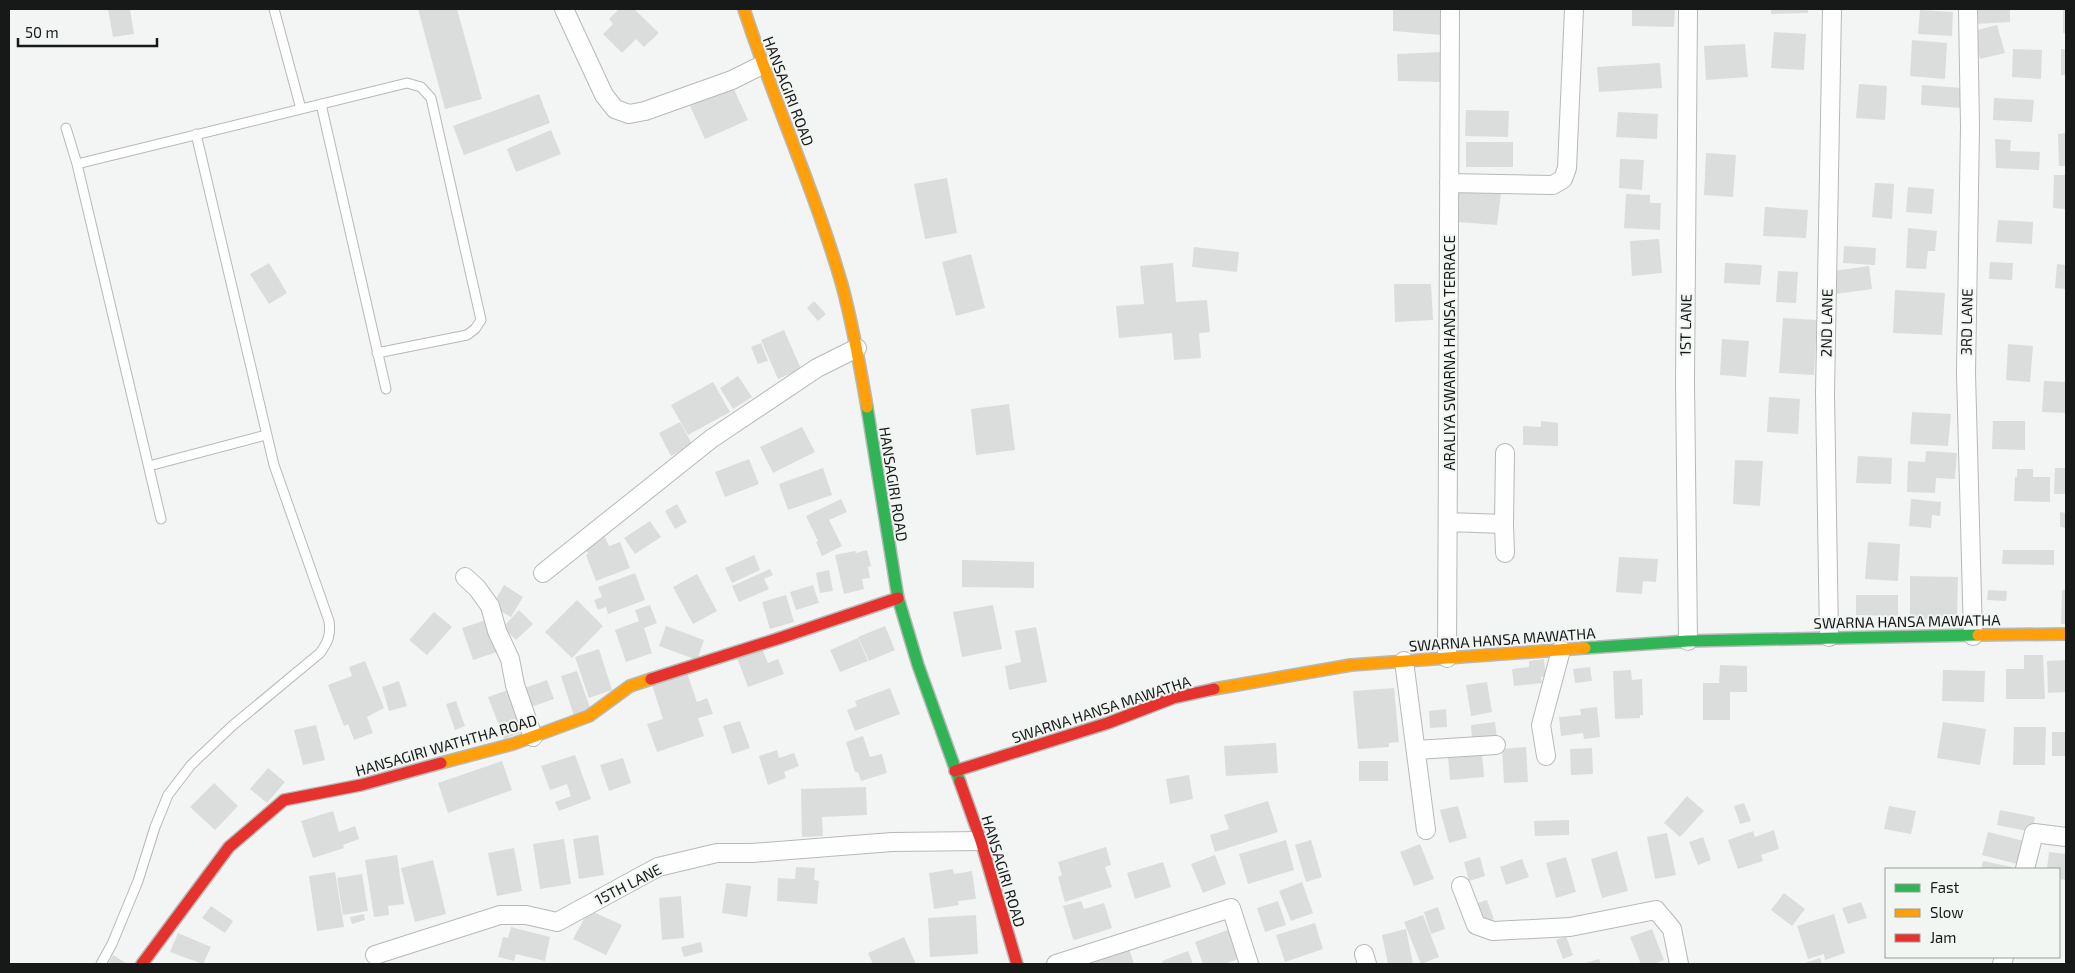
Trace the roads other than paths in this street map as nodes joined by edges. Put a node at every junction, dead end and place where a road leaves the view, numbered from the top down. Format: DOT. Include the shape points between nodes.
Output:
graph roads {
  1 [pos="274,9"];
  2 [pos="564,9"];
  3 [pos="744,9"];
  4 [pos="1450,9"];
  5 [pos="1574,9"];
  6 [pos="1688,9"];
  7 [pos="1832,9"];
  8 [pos="1968,9"];
  9 [pos="762,65"];
  10 [pos="321,104"];
  11 [pos="301,109"];
  12 [pos="66,128"];
  13 [pos="196,134"];
  14 [pos="77,164"];
  15 [pos="1449,183"];
  16 [pos="857,348"];
  17 [pos="377,353"];
  18 [pos="386,389"];
  19 [pos="266,435"];
  20 [pos="1505,453"];
  21 [pos="149,466"];
  22 [pos="161,520"];
  23 [pos="1448,522"];
  24 [pos="1504,524"];
  25 [pos="1505,552"];
  26 [pos="542,573"];
  27 [pos="465,577"];
  28 [pos="898,598"];
  29 [pos="2066,634"];
  30 [pos="1829,636"];
  31 [pos="1973,636"];
  32 [pos="1688,641"];
  33 [pos="1561,650"];
  34 [pos="1447,658"];
  35 [pos="1404,661"];
  36 [pos="533,737"];
  37 [pos="1496,745"];
  38 [pos="1416,750"];
  39 [pos="1546,756"];
  40 [pos="955,771"];
  41 [pos="1426,830"];
  42 [pos="2066,837"];
  43 [pos="981,841"];
  44 [pos="2025,868"];
  45 [pos="1461,886"];
  46 [pos="375,955"];
  47 [pos="1012,963"];
  48 [pos="101,964"];
  49 [pos="142,964"];
  50 [pos="1056,964"];
  51 [pos="1249,964"];
  52 [pos="1679,964"];
  1 -- 11 [label="lane"];
  2 -- 9 [label="street" via="604,95 615,109 629,114 732,80"];
  3 -- 9 [label="street, HANSAGIRI ROAD"];
  4 -- 15 [label="street, ARALIYA SWARNA HANSA TERRACE"];
  5 -- 15 [label="street" via="1567,168 1563,179 1553,185"];
  6 -- 32 [label="street, 1ST LANE" via="1685,372"];
  7 -- 30 [label="street, 2ND LANE" via="1825,393"];
  8 -- 31 [label="street, 3RD LANE" via="1970,127 1966,373"];
  9 -- 16 [label="street, HANSAGIRI ROAD" via="814,198 842,284"];
  10 -- 11 [label="lane"];
  10 -- 17 [label="lane"];
  10 -- 17 [label="lane" via="407,83 421,87 431,98 481,320 475,330 466,335"];
  11 -- 13 [label="lane"];
  12 -- 14 [label="lane"];
  13 -- 14 [label="lane"];
  13 -- 19 [label="lane"];
  14 -- 21 [label="lane"];
  15 -- 23 [label="street, ARALIYA SWARNA HANSA TERRACE"];
  16 -- 26 [label="street" via="817,368 710,438"];
  16 -- 28 [label="street, HANSAGIRI ROAD"];
  17 -- 18 [label="lane"];
  19 -- 21 [label="lane"];
  19 -- 48 [label="lane" via="329,621 329,641 320,653 232,726 191,765 168,795 138,881"];
  20 -- 24 [label="street"];
  21 -- 22 [label="lane"];
  23 -- 24 [label="street"];
  23 -- 34 [label="street, ARALIYA SWARNA HANSA TERRACE"];
  24 -- 25 [label="street"];
  27 -- 36 [label="street" via="490,606"];
  28 -- 36 [label="street, HANSAGIRI WATHTHA ROAD" via="630,686 589,716"];
  28 -- 40 [label="street, HANSAGIRI ROAD"];
  29 -- 31 [label="street, SWARNA HANSA MAWATHA"];
  30 -- 31 [label="street, SWARNA HANSA MAWATHA"];
  30 -- 32 [label="street, SWARNA HANSA MAWATHA"];
  32 -- 33 [label="street, SWARNA HANSA MAWATHA"];
  33 -- 34 [label="street, SWARNA HANSA MAWATHA"];
  33 -- 39 [label="street" via="1541,725"];
  34 -- 35 [label="street, SWARNA HANSA MAWATHA"];
  35 -- 38 [label="street"];
  35 -- 40 [label="street, SWARNA HANSA MAWATHA" via="1351,665 1173,698 1108,723"];
  36 -- 49 [label="street, HANSAGIRI WATHTHA ROAD" via="362,785 284,800 230,847"];
  37 -- 38 [label="street"];
  38 -- 41 [label="street"];
  40 -- 43 [label="street, HANSAGIRI ROAD"];
  42 -- 44 [label="street" via="2034,833"];
  43 -- 46 [label="street, 15TH LANE" via="892,842 717,853 658,866 557,922 526,915 500,915"];
  43 -- 47 [label="street, HANSAGIRI ROAD"];
  45 -- 52 [label="street" via="1476,925 1493,931 1570,927 1656,910 1672,929"];
  50 -- 51 [label="street" via="1231,908"];
}
